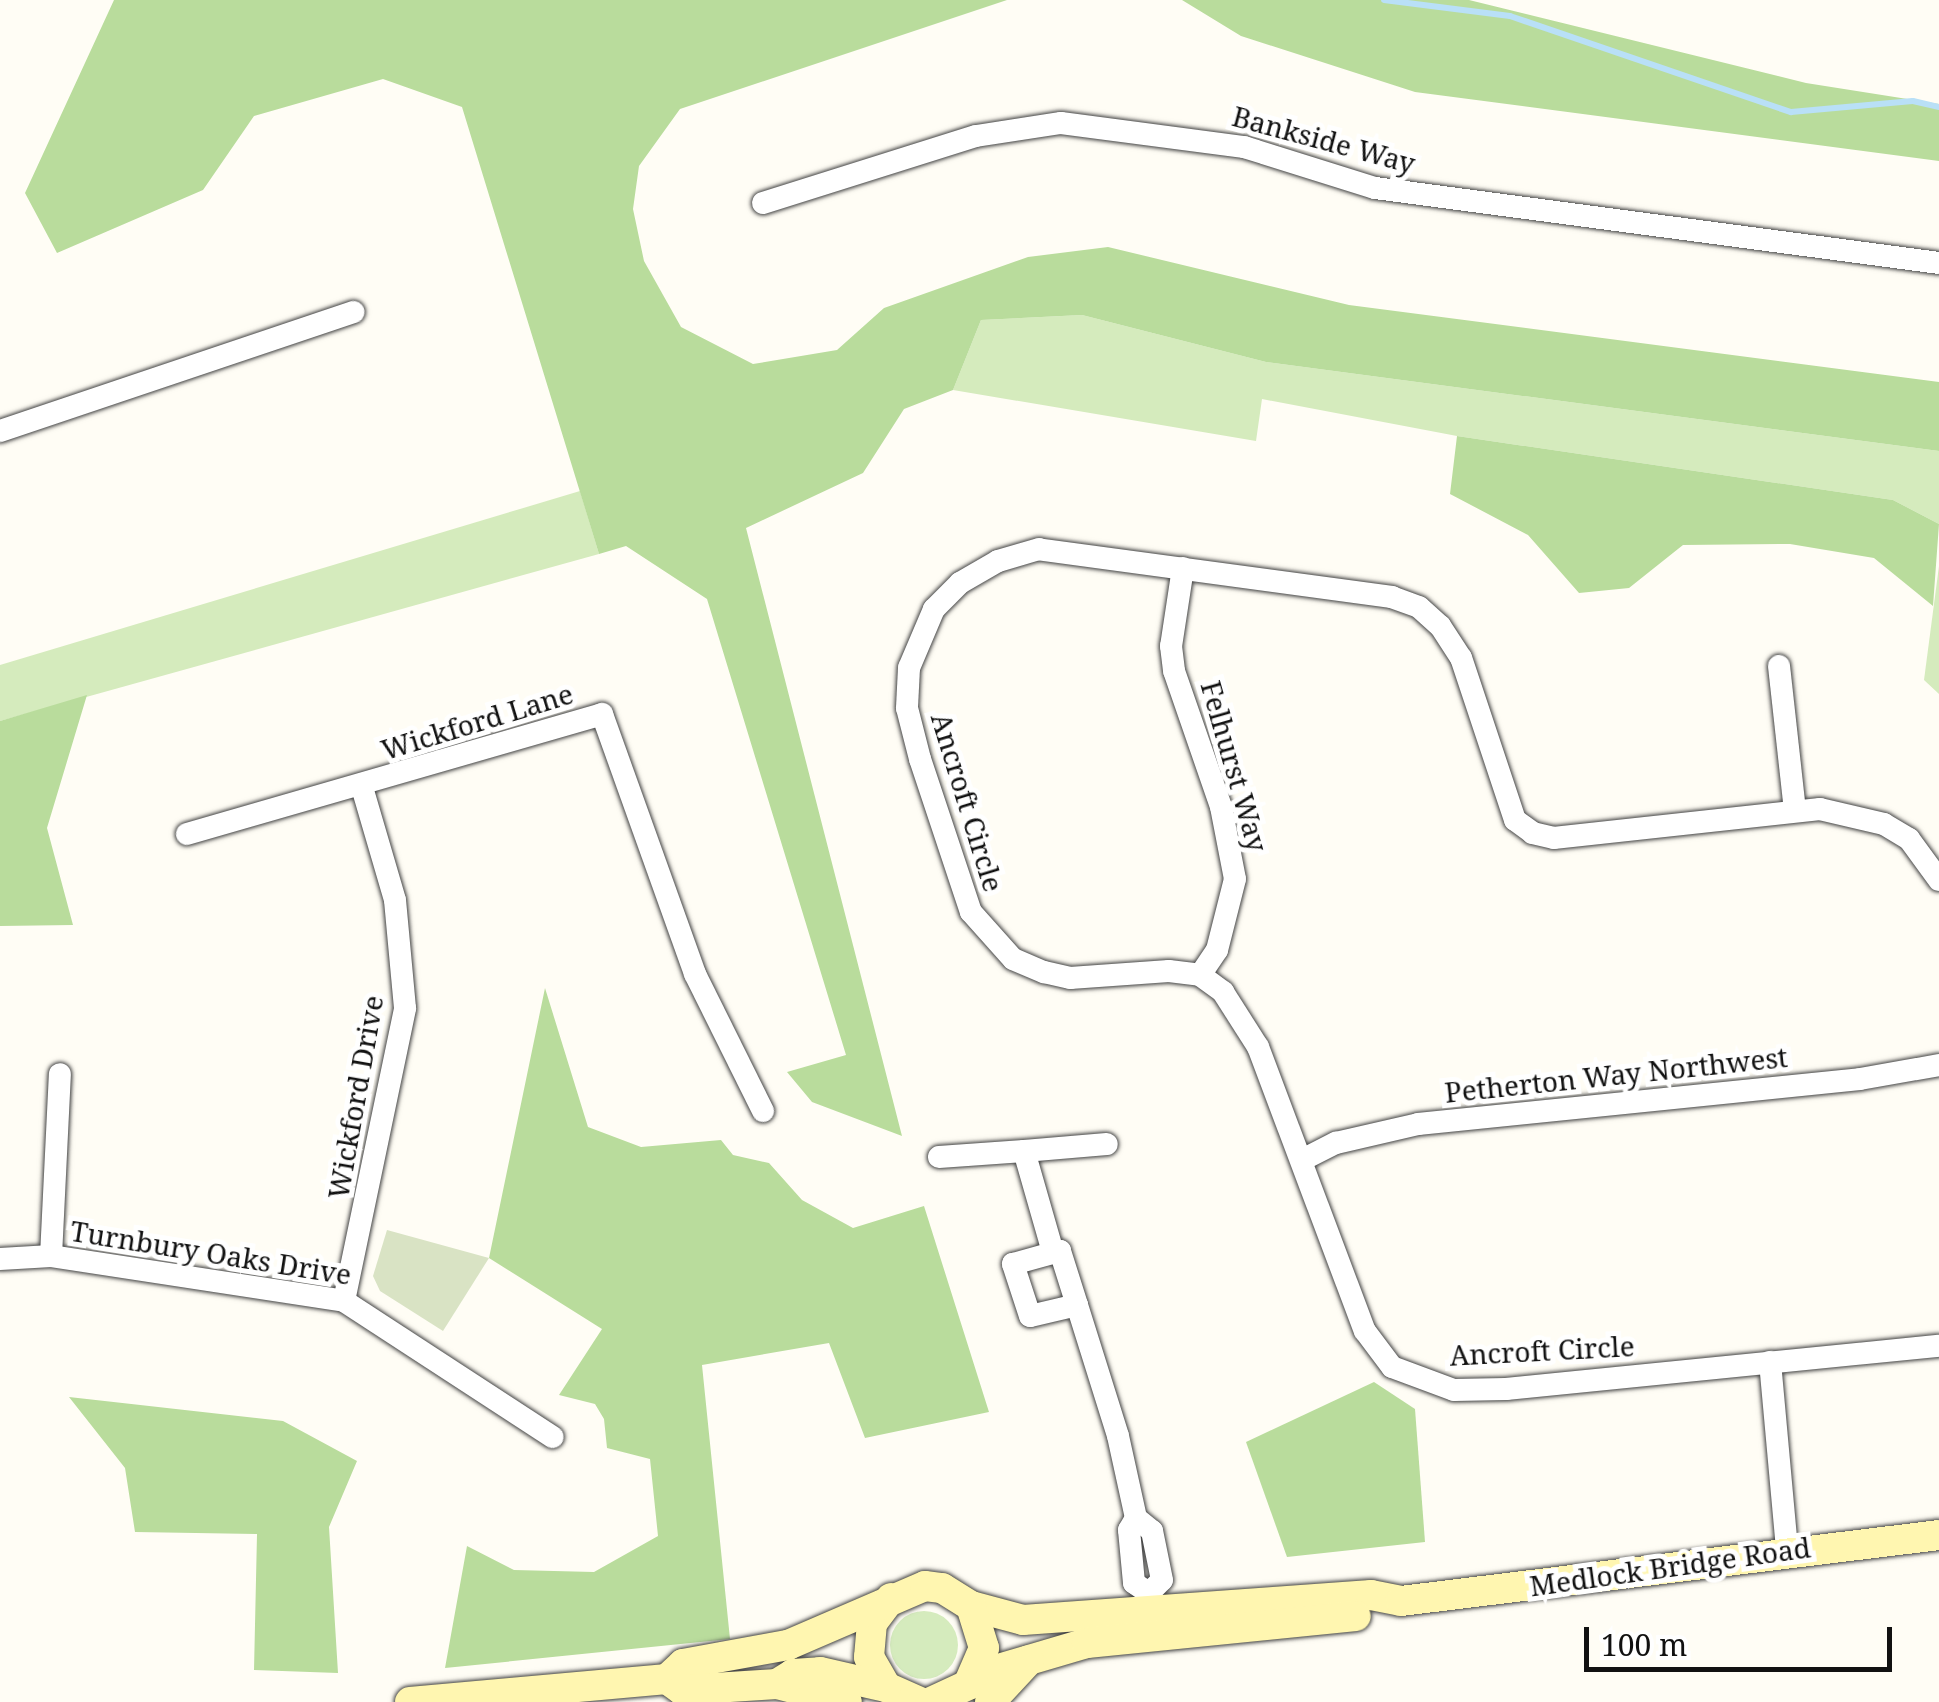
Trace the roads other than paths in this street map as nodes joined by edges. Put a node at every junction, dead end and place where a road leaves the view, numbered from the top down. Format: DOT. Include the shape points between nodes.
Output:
graph roads {
  1 [pos="763,204"];
  2 [pos="1939,264"];
  3 [pos="353,312"];
  4 [pos="0,431"];
  5 [pos="1183,568"];
  6 [pos="1779,666"];
  7 [pos="362,787"];
  8 [pos="1795,810"];
  9 [pos="187,834"];
  10 [pos="1939,880"];
  11 [pos="1200,975"];
  12 [pos="1939,1064"];
  13 [pos="60,1074"];
  14 [pos="763,1112"];
  15 [pos="1107,1144"];
  16 [pos="1024,1152"];
  17 [pos="938,1157"];
  18 [pos="1304,1160"];
  19 [pos="1053,1252"];
  20 [pos="52,1256"];
  21 [pos="0,1259"];
  22 [pos="344,1301"];
  23 [pos="1078,1305"];
  24 [pos="1939,1346"];
  25 [pos="1770,1362"];
  26 [pos="553,1437"];
  27 [pos="1939,1535"];
  28 [pos="1787,1550"];
  29 [pos="893,1596"];
  30 [pos="971,1606"];
  31 [pos="1151,1614"];
  32 [pos="666,1679"];
  33 [pos="777,1684"];
  34 [pos="886,1687"];
  35 [pos="983,1689"];
  36 [pos="410,1702"];
  37 [pos="847,1702"];
  38 [pos="920,1702"];
  39 [pos="930,1702"];
  1 -- 2 [label="street, Bankside Way" via="976,136 1061,123 1244,147 1375,188"];
  3 -- 4 [label="street"];
  5 -- 8 [label="street, Ancroft Circle" via="1340,588 1419,607 1461,658 1514,820 1532,833 1554,838"];
  5 -- 11 [label="street, Felhurst Way" via="1171,646 1174,672 1220,807 1235,879 1217,950"];
  5 -- 11 [label="street, Ancroft Circle" via="1040,548 998,561 934,609 909,668 907,708 970,912 988,938 1014,959 1070,978 1140,970"];
  6 -- 8 [label="street"];
  7 -- 9 [label="street, Wickford Lane"];
  7 -- 14 [label="street, Wickford Lane" via="602,714 695,974"];
  7 -- 22 [label="street, Wickford Drive" via="395,900 405,1008"];
  8 -- 10 [label="street, Ancroft Circle" via="1820,808 1884,824 1909,839"];
  11 -- 18 [label="street, Ancroft Circle" via="1240,1014"];
  12 -- 18 [label="street, Petherton Way Northwest" via="1860,1079 1418,1124 1336,1143"];
  13 -- 20 [label="street"];
  15 -- 16 [label="street"];
  16 -- 17 [label="street"];
  16 -- 19 [label="street"];
  18 -- 25 [label="street, Ancroft Circle" via="1365,1332 1392,1367 1420,1383 1454,1390 1506,1388"];
  19 -- 23 [label="street" via="1060,1251"];
  19 -- 23 [label="street" via="1012,1264 1030,1316"];
  20 -- 21 [label="street, Turnbury Oaks Drive"];
  20 -- 22 [label="street, Turnbury Oaks Drive"];
  22 -- 26 [label="street, Turnbury Oaks Drive"];
  23 -- 31 [label="street" via="1136,1518 1152,1531 1162,1580"];
  24 -- 25 [label="street, Ancroft Circle"];
  25 -- 28 [label="street"];
  27 -- 28 [label="main road, Medlock Bridge Road"];
  28 -- 31 [label="main road, Medlock Bridge Road" via="1401,1601 1372,1596"];
  29 -- 30 [label="main road, Medlock Bridge Road" via="942,1588"];
  29 -- 32 [label="main road, Medlock Bridge Road" via="788,1645 682,1664"];
  29 -- 34 [label="main road" via="880,1608 868,1640 869,1657"];
  30 -- 31 [label="main road, Medlock Bridge Road" via="1023,1620"];
  30 -- 35 [label="main road" via="984,1648"];
  31 -- 35 [label="main road, Medlock Bridge Road" via="1035,1654"];
  32 -- 33 [label="main road, Medlock Bridge Road" via="682,1690"];
  32 -- 36 [label="main road, Medlock Bridge Road"];
  33 -- 34 [label="main road, Medlock Bridge Road" via="793,1674 820,1672"];
  33 -- 37 [label="main road"];
  34 -- 38 [label="main road, Medlock Bridge Road"];
  35 -- 39 [label="main road, Medlock Bridge Road"];
}
